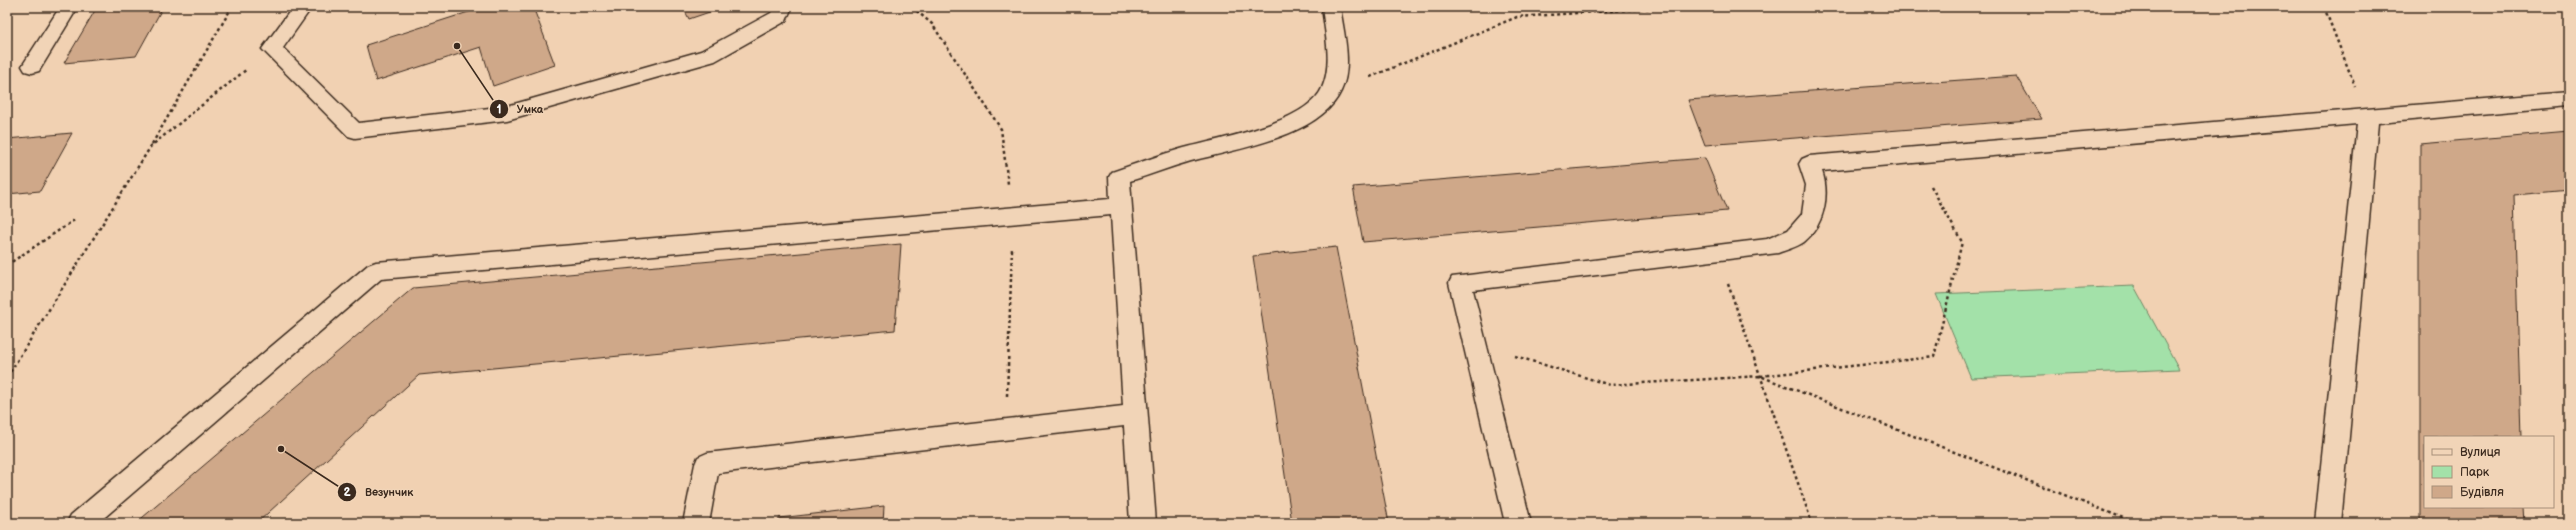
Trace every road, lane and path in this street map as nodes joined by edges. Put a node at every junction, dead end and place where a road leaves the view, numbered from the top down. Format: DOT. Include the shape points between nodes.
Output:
graph roads {
  1 [pos="69,7"];
  2 [pos="232,7"];
  3 [pos="304,7"];
  4 [pos="783,7"];
  5 [pos="1331,7"];
  6 [pos="1670,7"];
  7 [pos="2324,7"];
  8 [pos="272,49"];
  9 [pos="32,66"];
  10 [pos="1330,92"];
  11 [pos="2569,99"];
  12 [pos="2368,118"];
  13 [pos="151,146"];
  14 [pos="1915,155"];
  15 [pos="1120,206"];
  16 [pos="76,220"];
  17 [pos="1717,253"];
  18 [pos="7,265"];
  19 [pos="1476,344"];
  20 [pos="1760,376"];
  21 [pos="7,377"];
  22 [pos="1135,415"];
  23 [pos="80,523"];
  24 [pos="696,523"];
  25 [pos="1143,523"];
  26 [pos="1518,523"];
  27 [pos="1812,523"];
  28 [pos="2136,523"];
  29 [pos="2328,523"];
  1 -- 9 [label="street"];
  2 -- 13 [label="path"];
  3 -- 8 [label="street"];
  4 -- 8 [label="street" via="780,17 700,58 507,114 355,131"];
  5 -- 10 [label="street" via="1337,65"];
  6 -- 10 [label="path" via="1517,17"];
  7 -- 12 [label="path"];
  8 -- 13 [label="path"];
  10 -- 15 [label="street" via="1315,110 1286,126 1119,177"];
  11 -- 12 [label="street"];
  12 -- 14 [label="street"];
  12 -- 29 [label="street"];
  13 -- 21 [label="path"];
  14 -- 17 [label="street" via="1809,164 1816,185 1812,216 1796,236 1770,247"];
  14 -- 20 [label="path" via="1962,242 1934,357"];
  15 -- 22 [label="street"];
  15 -- 23 [label="street" via="376,271"];
  16 -- 18 [label="path"];
  17 -- 19 [label="street" via="1460,283"];
  17 -- 20 [label="path"];
  19 -- 20 [label="path" via="1610,385"];
  19 -- 26 [label="street"];
  20 -- 27 [label="path"];
  20 -- 28 [label="path"];
  22 -- 24 [label="street" via="706,464"];
  22 -- 25 [label="street"];
}
